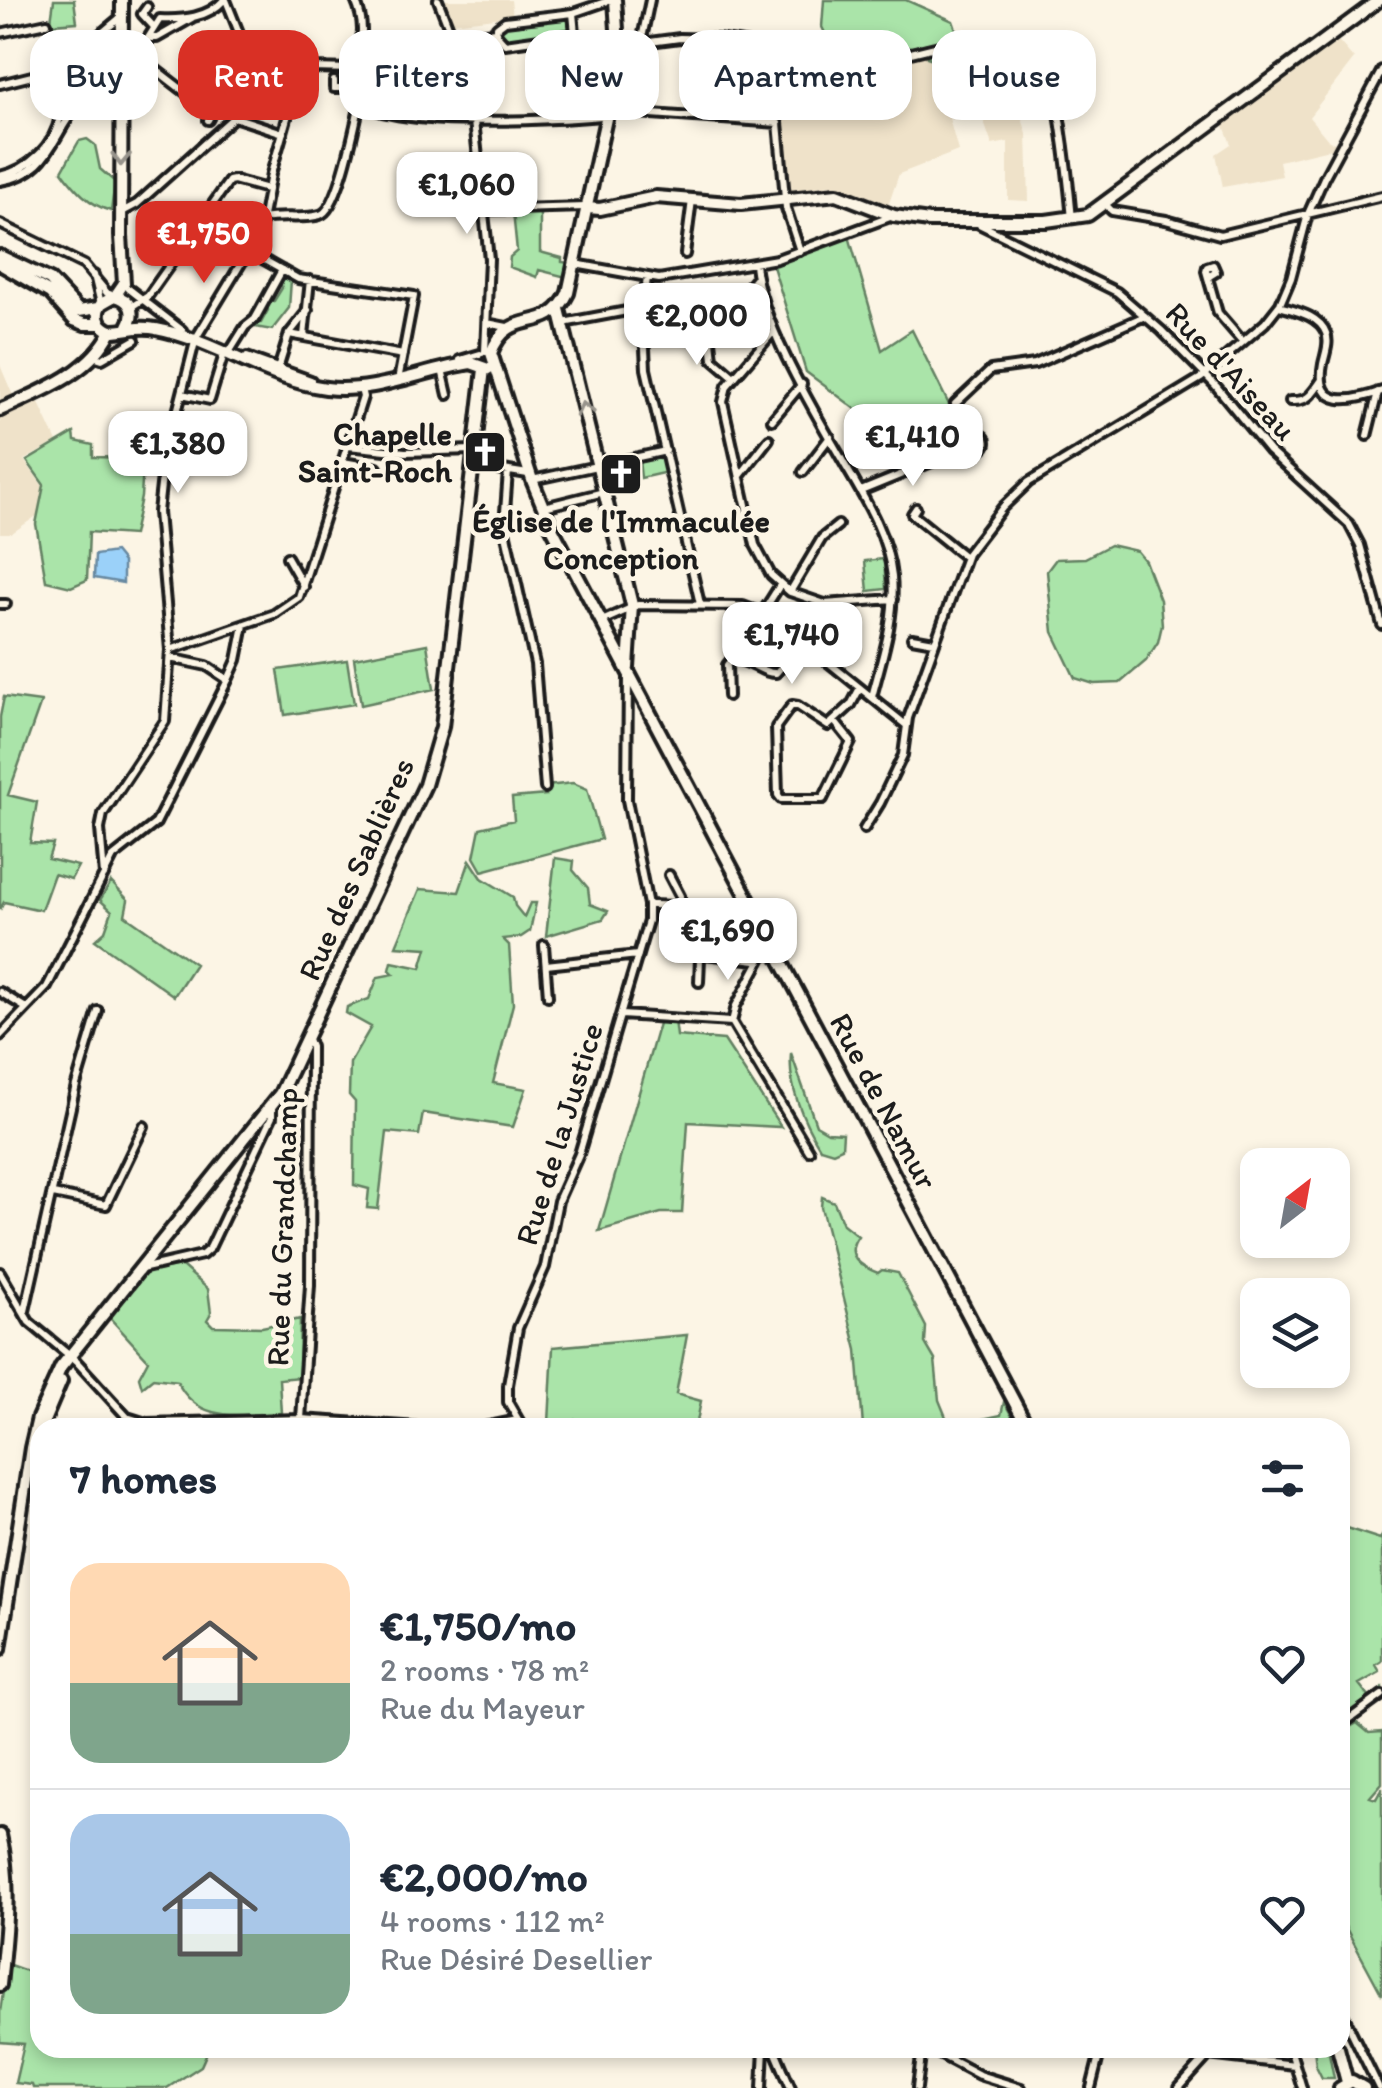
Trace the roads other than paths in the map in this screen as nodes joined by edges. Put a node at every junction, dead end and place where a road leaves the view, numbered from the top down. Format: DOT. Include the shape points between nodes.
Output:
graph roads {
  1 [pos="122,0"];
  2 [pos="225,0"];
  3 [pos="438,0"];
  4 [pos="613,0"];
  5 [pos="650,0"];
  6 [pos="1379,0"];
  7 [pos="356,1"];
  8 [pos="147,7"];
  9 [pos="572,13"];
  10 [pos="122,16"];
  11 [pos="193,18"];
  12 [pos="46,23"];
  13 [pos="154,27"];
  14 [pos="105,30"];
  15 [pos="123,30"];
  16 [pos="152,30"];
  17 [pos="238,30"];
  18 [pos="362,30"];
  19 [pos="450,30"];
  20 [pos="498,30"];
  21 [pos="574,30"];
  22 [pos="616,30"];
  23 [pos="644,30"];
  24 [pos="0,33"];
  25 [pos="158,37"];
  26 [pos="659,41"];
  27 [pos="1382,70"];
  28 [pos="158,71"];
  29 [pos="30,76"];
  30 [pos="334,80"];
  31 [pos="0,84"];
  32 [pos="178,87"];
  33 [pos="339,88"];
  34 [pos="659,116"];
  35 [pos="123,120"];
  36 [pos="287,120"];
  37 [pos="355,120"];
  38 [pos="460,120"];
  39 [pos="569,120"];
  40 [pos="607,120"];
  41 [pos="478,121"];
  42 [pos="64,122"];
  43 [pos="283,133"];
  44 [pos="0,179"];
  45 [pos="267,188"];
  46 [pos="1382,196"];
  47 [pos="692,200"];
  48 [pos="785,200"];
  49 [pos="1106,205"];
  50 [pos="591,208"];
  51 [pos="482,210"];
  52 [pos="121,213"];
  53 [pos="1308,214"];
  54 [pos="894,216"];
  55 [pos="263,219"];
  56 [pos="1072,219"];
  57 [pos="972,221"];
  58 [pos="0,224"];
  59 [pos="248,251"];
  60 [pos="800,251"];
  61 [pos="685,254"];
  62 [pos="0,256"];
  63 [pos="0,264"];
  64 [pos="574,264"];
  65 [pos="755,264"];
  66 [pos="282,270"];
  67 [pos="94,274"];
  68 [pos="1208,277"];
  69 [pos="647,278"];
  70 [pos="756,278"];
  71 [pos="310,280"];
  72 [pos="129,288"];
  73 [pos="115,296"];
  74 [pos="145,299"];
  75 [pos="1280,305"];
  76 [pos="99,306"];
  77 [pos="559,308"];
  78 [pos="643,308"];
  79 [pos="132,310"];
  80 [pos="308,310"];
  81 [pos="1146,316"];
  82 [pos="488,322"];
  83 [pos="563,323"];
  84 [pos="100,324"];
  85 [pos="128,326"];
  86 [pos="507,327"];
  87 [pos="774,330"];
  88 [pos="111,331"];
  89 [pos="181,333"];
  90 [pos="289,334"];
  91 [pos="304,336"];
  92 [pos="135,340"];
  93 [pos="196,340"];
  94 [pos="1244,342"];
  95 [pos="227,352"];
  96 [pos="403,355"];
  97 [pos="93,356"];
  98 [pos="485,360"];
  99 [pos="278,369"];
  100 [pos="442,369"];
  101 [pos="399,375"];
  102 [pos="1205,375"];
  103 [pos="734,377"];
  104 [pos="1322,380"];
  105 [pos="802,384"];
  106 [pos="361,388"];
  107 [pos="1380,392"];
  108 [pos="182,394"];
  109 [pos="448,395"];
  110 [pos="1290,401"];
  111 [pos="955,404"];
  112 [pos="0,410"];
  113 [pos="772,420"];
  114 [pos="830,436"];
  115 [pos="1367,436"];
  116 [pos="769,439"];
  117 [pos="195,442"];
  118 [pos="973,445"];
  119 [pos="348,446"];
  120 [pos="475,450"];
  121 [pos="666,450"];
  122 [pos="343,462"];
  123 [pos="472,464"];
  124 [pos="598,466"];
  125 [pos="163,467"];
  126 [pos="377,468"];
  127 [pos="508,470"];
  128 [pos="803,472"];
  129 [pos="531,477"];
  130 [pos="740,477"];
  131 [pos="860,491"];
  132 [pos="604,492"];
  133 [pos="542,508"];
  134 [pos="916,508"];
  135 [pos="838,525"];
  136 [pos="287,557"];
  137 [pos="966,557"];
  138 [pos="780,584"];
  139 [pos="304,587"];
  140 [pos="790,592"];
  141 [pos="893,599"];
  142 [pos="700,604"];
  143 [pos="632,605"];
  144 [pos="763,612"];
  145 [pos="602,621"];
  146 [pos="1382,624"];
  147 [pos="244,625"];
  148 [pos="912,638"];
  149 [pos="802,642"];
  150 [pos="934,642"];
  151 [pos="170,654"];
  152 [pos="628,669"];
  153 [pos="228,680"];
  154 [pos="860,688"];
  155 [pos="728,696"];
  156 [pos="872,697"];
  157 [pos="834,722"];
  158 [pos="907,726"];
  159 [pos="545,788"];
  160 [pos="864,828"];
  161 [pos="104,875"];
  162 [pos="669,875"];
  163 [pos="648,905"];
  164 [pos="681,907"];
  165 [pos="544,945"];
  166 [pos="776,948"];
  167 [pos="705,954"];
  168 [pos="638,955"];
  169 [pos="761,959"];
  170 [pos="546,965"];
  171 [pos="699,982"];
  172 [pos="0,992"];
  173 [pos="548,996"];
  174 [pos="26,1008"];
  175 [pos="98,1011"];
  176 [pos="621,1015"];
  177 [pos="732,1022"];
  178 [pos="0,1036"];
  179 [pos="307,1038"];
  180 [pos="144,1126"];
  181 [pos="259,1128"];
  182 [pos="809,1151"];
  183 [pos="53,1194"];
  184 [pos="150,1262"];
  185 [pos="0,1272"];
  186 [pos="25,1312"];
  187 [pos="68,1356"];
  188 [pos="43,1418"];
  189 [pos="132,1418"];
  190 [pos="300,1418"];
  191 [pos="516,1418"];
  192 [pos="1023,1418"];
  193 [pos="30,1454"];
  194 [pos="0,1649"];
  195 [pos="1382,1695"];
  196 [pos="1350,1719"];
  197 [pos="0,1834"];
  198 [pos="0,1985"];
  199 [pos="1350,2029"];
  200 [pos="763,2058"];
  201 [pos="778,2058"];
  202 [pos="923,2058"];
  203 [pos="945,2058"];
  204 [pos="1098,2058"];
  205 [pos="1205,2058"];
  206 [pos="1232,2058"];
  207 [pos="1293,2058"];
  208 [pos="1339,2058"];
  209 [pos="1295,2066"];
  210 [pos="1343,2085"];
  211 [pos="762,2088"];
  212 [pos="791,2088"];
  213 [pos="917,2088"];
  214 [pos="1021,2088"];
  215 [pos="1091,2088"];
  216 [pos="1180,2088"];
  217 [pos="1302,2088"];
  218 [pos="1364,2088"];
  219 [pos="1379,2088"];
  1 -- 10 [label="main road"];
  2 -- 11 [label="street"];
  2 -- 17 [label="street"];
  3 -- 19 [label="street"];
  4 -- 9 [label="street"];
  4 -- 22 [label="main road"];
  5 -- 23 [label="street"];
  6 -- 49 [label="main road"];
  7 -- 18 [label="street"];
  8 -- 13 [label="street" via="142,15"];
  9 -- 20 [label="street" via="505,21"];
  9 -- 21 [label="street"];
  10 -- 14 [label="street"];
  10 -- 15 [label="main road"];
  11 -- 13 [label="street" via="160,19"];
  11 -- 25 [label="street"];
  12 -- 24 [label="street"];
  13 -- 16 [label="street"];
  26 -- 56 [label="street" via="717,39 878,61 976,37 1038,35"];
  27 -- 53 [label="street"];
  28 -- 32 [label="street"];
  29 -- 31 [label="street"];
  30 -- 33 [label="street"];
  34 -- 48 [label="street" via="778,124"];
  35 -- 52 [label="main road, one-way"];
  36 -- 43 [label="street"];
  37 -- 55 [label="street" via="328,210"];
  38 -- 41 [label="street"];
  39 -- 41 [label="street"];
  40 -- 50 [label="main road"];
  41 -- 51 [label="street"];
  42 -- 44 [label="street" via="47,156 23,175"];
  43 -- 45 [label="street"];
  43 -- 52 [label="street" via="234,116"];
  45 -- 55 [label="street"];
  45 -- 74 [label="street" via="229,181"];
  46 -- 53 [label="street"];
  47 -- 48 [label="main road"];
  47 -- 50 [label="main road"];
  47 -- 61 [label="street"];
  48 -- 54 [label="main road" via="837,194"];
  48 -- 60 [label="street"];
  49 -- 53 [label="street" via="1220,235"];
  49 -- 56 [label="main road"];
  50 -- 51 [label="street"];
  50 -- 64 [label="main road"];
  51 -- 82 [label="street"];
  52 -- 73 [label="main road" via="124,283"];
  53 -- 75 [label="street"];
  54 -- 57 [label="main road"];
  54 -- 60 [label="street"];
  55 -- 59 [label="street"];
  56 -- 57 [label="main road"];
  57 -- 81 [label="street, Rue d'Aiseau" via="1117,292"];
  58 -- 67 [label="street"];
  59 -- 66 [label="street"];
  59 -- 93 [label="street"];
  60 -- 65 [label="street"];
  62 -- 76 [label="main road" via="50,280 79,312"];
  63 -- 84 [label="main road" via="50,293 74,320"];
  64 -- 69 [label="street"];
  64 -- 77 [label="main road"];
  65 -- 69 [label="street"];
  65 -- 70 [label="street"];
  66 -- 71 [label="street"];
  66 -- 95 [label="street" via="256,319"];
  67 -- 73 [label="street" via="106,294"];
  67 -- 76 [label="street"];
  68 -- 94 [label="street" via="1218,313"];
  69 -- 78 [label="street"];
  70 -- 87 [label="street"];
  70 -- 103 [label="street" via="710,332 714,359"];
  71 -- 80 [label="street"];
  71 -- 96 [label="street" via="414,296"];
  72 -- 74 [label="street"];
  73 -- 76 [label="main road"];
  73 -- 79 [label="main road"];
  74 -- 79 [label="street"];
  74 -- 89 [label="street"];
  75 -- 94 [label="street"];
  75 -- 104 [label="street" via="1319,321 1327,334"];
  76 -- 84 [label="main road"];
  77 -- 83 [label="main road"];
  77 -- 86 [label="main road"];
  78 -- 83 [label="street"];
  78 -- 121 [label="street" via="646,368"];
  79 -- 85 [label="main road"];
  79 -- 89 [label="street" via="141,322"];
  80 -- 90 [label="street"];
  80 -- 91 [label="street"];
  81 -- 102 [label="street, Rue d'Aiseau"];
  81 -- 111 [label="street" via="1035,364 991,370"];
  82 -- 86 [label="street"];
  82 -- 98 [label="street"];
  124 -- 83 [label="main road, one-way"];
  84 -- 88 [label="main road"];
  85 -- 88 [label="main road"];
  85 -- 93 [label="main road"];
  86 -- 98 [label="main road"];
  87 -- 103 [label="street"];
  87 -- 105 [label="street"];
  88 -- 97 [label="main road"];
  89 -- 93 [label="street"];
  90 -- 91 [label="street"];
  90 -- 99 [label="street"];
  91 -- 96 [label="street"];
  92 -- 97 [label="street" via="102,358"];
  93 -- 95 [label="main road"];
  93 -- 108 [label="street"];
  94 -- 102 [label="street"];
  95 -- 99 [label="street"];
  95 -- 106 [label="main road" via="318,386"];
  95 -- 108 [label="street" via="210,400"];
  96 -- 101 [label="street"];
  97 -- 112 [label="main road"];
  98 -- 100 [label="main road"];
  98 -- 101 [label="street"];
  98 -- 120 [label="main road, Rue des Sablières"];
  98 -- 129 [label="main road, Rue de Namur" via="500,375"];
  99 -- 101 [label="street" via="343,385"];
  100 -- 106 [label="main road"];
  100 -- 109 [label="street"];
  102 -- 137 [label="street" via="1029,482"];
  102 -- 146 [label="street, Rue d'Aiseau" via="1269,451 1350,524"];
  103 -- 130 [label="street" via="724,408"];
  104 -- 107 [label="street" via="1340,400"];
  104 -- 110 [label="street" via="1309,399"];
  105 -- 113 [label="street"];
  105 -- 114 [label="street"];
  106 -- 119 [label="street"];
  107 -- 115 [label="street"];
  108 -- 125 [label="street"];
  114 -- 128 [label="street"];
  114 -- 131 [label="street"];
  116 -- 130 [label="street"];
  117 -- 125 [label="street" via="182,470"];
  118 -- 131 [label="street"];
  119 -- 120 [label="street"];
  119 -- 122 [label="street"];
  120 -- 123 [label="main road, Rue des Sablières"];
  121 -- 124 [label="street"];
  121 -- 142 [label="street"];
  122 -- 126 [label="street"];
  122 -- 139 [label="street"];
  123 -- 127 [label="street"];
  123 -- 179 [label="main road, Rue des Sablières" via="433,763"];
  124 -- 129 [label="street"];
  124 -- 132 [label="main road"];
  125 -- 151 [label="street" via="158,528"];
  127 -- 129 [label="street"];
  127 -- 159 [label="street" via="504,526 535,664"];
  129 -- 133 [label="main road, Rue de Namur"];
  130 -- 138 [label="street" via="757,553"];
  131 -- 141 [label="street" via="886,549"];
  132 -- 133 [label="street"];
  132 -- 143 [label="main road"];
  133 -- 145 [label="main road, Rue de Namur"];
  134 -- 137 [label="street" via="912,514"];
  135 -- 140 [label="street" via="822,538"];
  136 -- 139 [label="street"];
  137 -- 150 [label="street"];
  138 -- 140 [label="street"];
  138 -- 144 [label="street"];
  139 -- 147 [label="street" via="287,607"];
  140 -- 141 [label="street" via="825,604"];
  141 -- 156 [label="street"];
  142 -- 143 [label="street"];
  142 -- 144 [label="street"];
  143 -- 145 [label="street"];
  143 -- 152 [label="main road"];
  144 -- 149 [label="street"];
  145 -- 152 [label="main road, Rue de Namur"];
  147 -- 151 [label="street"];
  147 -- 153 [label="street"];
  148 -- 150 [label="street"];
  149 -- 154 [label="street"];
  149 -- 155 [label="street" via="776,674 732,659"];
  150 -- 158 [label="street"];
  151 -- 153 [label="street"];
  151 -- 161 [label="street" via="166,721 103,814"];
  152 -- 163 [label="street, Rue de la Justice" via="627,800"];
  152 -- 166 [label="main road, Rue de Namur"];
  153 -- 161 [label="street" via="156,823 124,846"];
  154 -- 156 [label="street"];
  154 -- 157 [label="street"];
  156 -- 158 [label="street"];
  157 -- 157 [label="street" via="822,725 798,706 779,721 781,800 822,799 851,742"];
  158 -- 160 [label="street" via="903,756"];
  161 -- 174 [label="street" via="54,974"];
  162 -- 164 [label="street"];
  163 -- 164 [label="street"];
  163 -- 168 [label="street, Rue de la Justice"];
  164 -- 167 [label="street"];
  165 -- 170 [label="street"];
  166 -- 169 [label="street"];
  166 -- 192 [label="main road, Rue de Namur"];
  167 -- 169 [label="street"];
  167 -- 171 [label="street"];
  168 -- 170 [label="street"];
  168 -- 176 [label="street, Rue de la Justice"];
  169 -- 177 [label="street"];
  170 -- 173 [label="street"];
  172 -- 174 [label="street"];
  174 -- 178 [label="street"];
  175 -- 183 [label="street"];
  176 -- 177 [label="street"];
  176 -- 191 [label="street, Rue de la Justice" via="558,1202 545,1266 518,1328 508,1385"];
  177 -- 182 [label="street"];
  179 -- 181 [label="main road, Rue des Sablières"];
  179 -- 190 [label="street, Rue du Grandchamp" via="312,1189"];
  180 -- 183 [label="street" via="106,1205"];
  181 -- 184 [label="main road, Rue des Sablières"];
  181 -- 184 [label="street" via="260,1142 210,1248"];
  183 -- 186 [label="street"];
  184 -- 187 [label="main road, Rue des Sablières"];
  185 -- 186 [label="street"];
  186 -- 187 [label="street"];
  187 -- 188 [label="main road, Rue des Sablières"];
  187 -- 189 [label="street"];
  193 -- 194 [label="main road, Rue des Sablières"];
  195 -- 196 [label="street"];
  197 -- 198 [label="main road" via="8,1905"];
  199 -- 219 [label="street"];
  200 -- 211 [label="street"];
  201 -- 212 [label="street"];
  202 -- 213 [label="street"];
  203 -- 214 [label="street"];
  204 -- 215 [label="street"];
  205 -- 216 [label="street"];
  206 -- 209 [label="street"];
  207 -- 209 [label="street"];
  208 -- 210 [label="main road"];
  209 -- 217 [label="street"];
  210 -- 218 [label="main road"];
}
